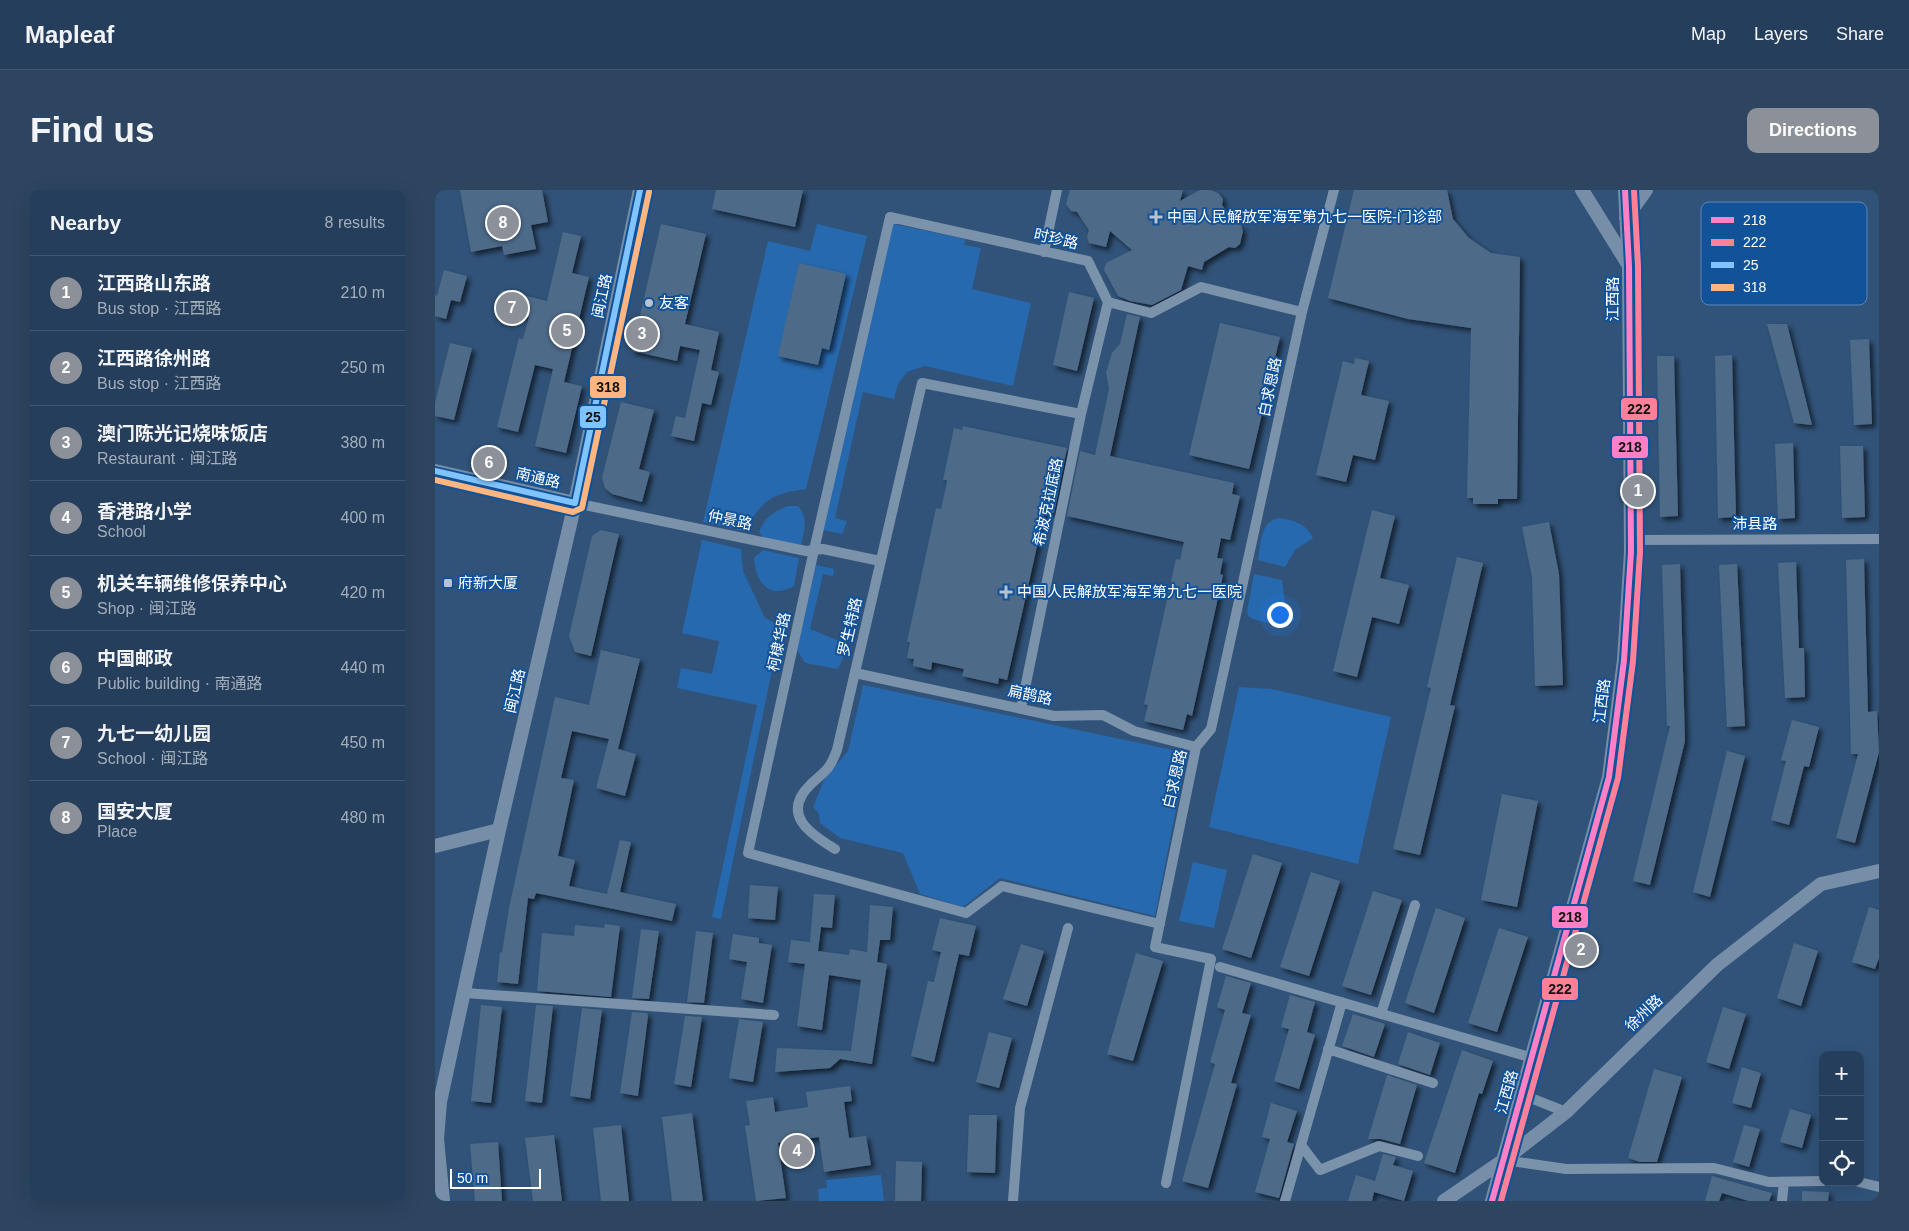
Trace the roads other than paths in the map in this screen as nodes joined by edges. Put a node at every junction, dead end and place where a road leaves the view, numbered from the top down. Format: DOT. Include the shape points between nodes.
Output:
graph roads {
  1 [pos="640,190"];
  2 [pos="1057,190"];
  3 [pos="1334,190"];
  4 [pos="1582,190"];
  5 [pos="1625,190"];
  6 [pos="1646,190"];
  7 [pos="890,217"];
  8 [pos="1626,218"];
  9 [pos="1044,252"];
  10 [pos="1629,266"];
  11 [pos="1108,302"];
  12 [pos="1302,312"];
  13 [pos="1081,414"];
  14 [pos="435,471"];
  15 [pos="575,503"];
  16 [pos="1879,538"];
  17 [pos="1631,540"];
  18 [pos="814,550"];
  19 [pos="880,561"];
  20 [pos="855,673"];
  21 [pos="1021,708"];
  22 [pos="1196,747"];
  23 [pos="499,830"];
  24 [pos="435,846"];
  25 [pos="835,849"];
  26 [pos="1879,871"];
  27 [pos="1415,905"];
  28 [pos="1159,924"];
  29 [pos="1068,928"];
  30 [pos="1220,967"];
  31 [pos="465,993"];
  32 [pos="1342,1002"];
  33 [pos="1381,1014"];
  34 [pos="774,1016"];
  35 [pos="1328,1049"];
  36 [pos="1533,1058"];
  37 [pos="1433,1083"];
  38 [pos="1523,1095"];
  39 [pos="438,1103"];
  40 [pos="1566,1112"];
  41 [pos="1301,1145"];
  42 [pos="1418,1156"];
  43 [pos="1504,1160"];
  44 [pos="1819,1181"];
  45 [pos="1784,1182"];
  46 [pos="1864,1183"];
  47 [pos="1166,1184"];
  48 [pos="1879,1187"];
  49 [pos="443,1201"];
  50 [pos="1013,1201"];
  51 [pos="1285,1201"];
  52 [pos="1444,1201"];
  53 [pos="1492,1201"];
  54 [pos="1782,1201"];
  1 -- 15 [label="street, 闽江路"];
  2 -- 9 [label="street"];
  3 -- 12 [label="street, 白求恩路"];
  4 -- 10 [label="street"];
  5 -- 8 [label="street, 江西路"];
  6 -- 8 [label="street"];
  7 -- 9 [label="street, 时珍路"];
  7 -- 18 [label="street, 柯棣华路"];
  8 -- 10 [label="street, 江西路"];
  9 -- 11 [label="street, 时珍路" via="1088,262"];
  10 -- 17 [label="street, 江西路"];
  11 -- 12 [label="street" via="1151,313 1201,287"];
  11 -- 13 [label="street, 希波克拉底路"];
  12 -- 22 [label="street, 白求恩路" via="1211,729"];
  13 -- 19 [label="street, 罗生特路" via="922,383"];
  13 -- 21 [label="street, 希波克拉底路"];
  14 -- 15 [label="street, 南通路"];
  15 -- 18 [label="street, 仲景路" via="806,552"];
  15 -- 23 [label="street, 闽江路"];
  16 -- 17 [label="street, 沛县路"];
  17 -- 36 [label="street, 江西路" via="1624,660 1609,778"];
  18 -- 19 [label="street, 仲景路"];
  18 -- 28 [label="street, 柯棣华路" via="748,853 965,913 1002,886"];
  19 -- 20 [label="street, 罗生特路"];
  20 -- 21 [label="street, 扁鹊路"];
  20 -- 25 [label="street, 罗生特路" via="832,763 800,798 798,811 804,828"];
  21 -- 22 [label="street, 扁鹊路" via="1054,716 1103,715 1133,731"];
  22 -- 28 [label="street, 白求恩路"];
  23 -- 24 [label="street"];
  23 -- 31 [label="street, 闽江路"];
  26 -- 40 [label="street, 徐州路" via="1821,884 1717,965"];
  27 -- 33 [label="street"];
  28 -- 47 [label="street, 白求恩路" via="1155,947 1211,959"];
  29 -- 50 [label="street" via="1020,1108"];
  30 -- 32 [label="street"];
  31 -- 34 [label="street"];
  31 -- 39 [label="street, 闽江路"];
  32 -- 33 [label="street"];
  32 -- 35 [label="street"];
  33 -- 36 [label="street"];
  35 -- 37 [label="street"];
  35 -- 41 [label="street"];
  36 -- 38 [label="street, 江西路"];
  38 -- 40 [label="street"];
  38 -- 43 [label="street, 江西路"];
  39 -- 49 [label="street, 闽江路" via="437,1139"];
  40 -- 43 [label="street, 徐州路"];
  41 -- 42 [label="street" via="1320,1170 1379,1146"];
  41 -- 51 [label="street"];
  43 -- 45 [label="street" via="1566,1169 1714,1168 1769,1182"];
  43 -- 52 [label="street, 徐州路"];
  43 -- 53 [label="street, 江西路"];
  44 -- 45 [label="street"];
  45 -- 54 [label="street"];
  46 -- 48 [label="street"];
}
